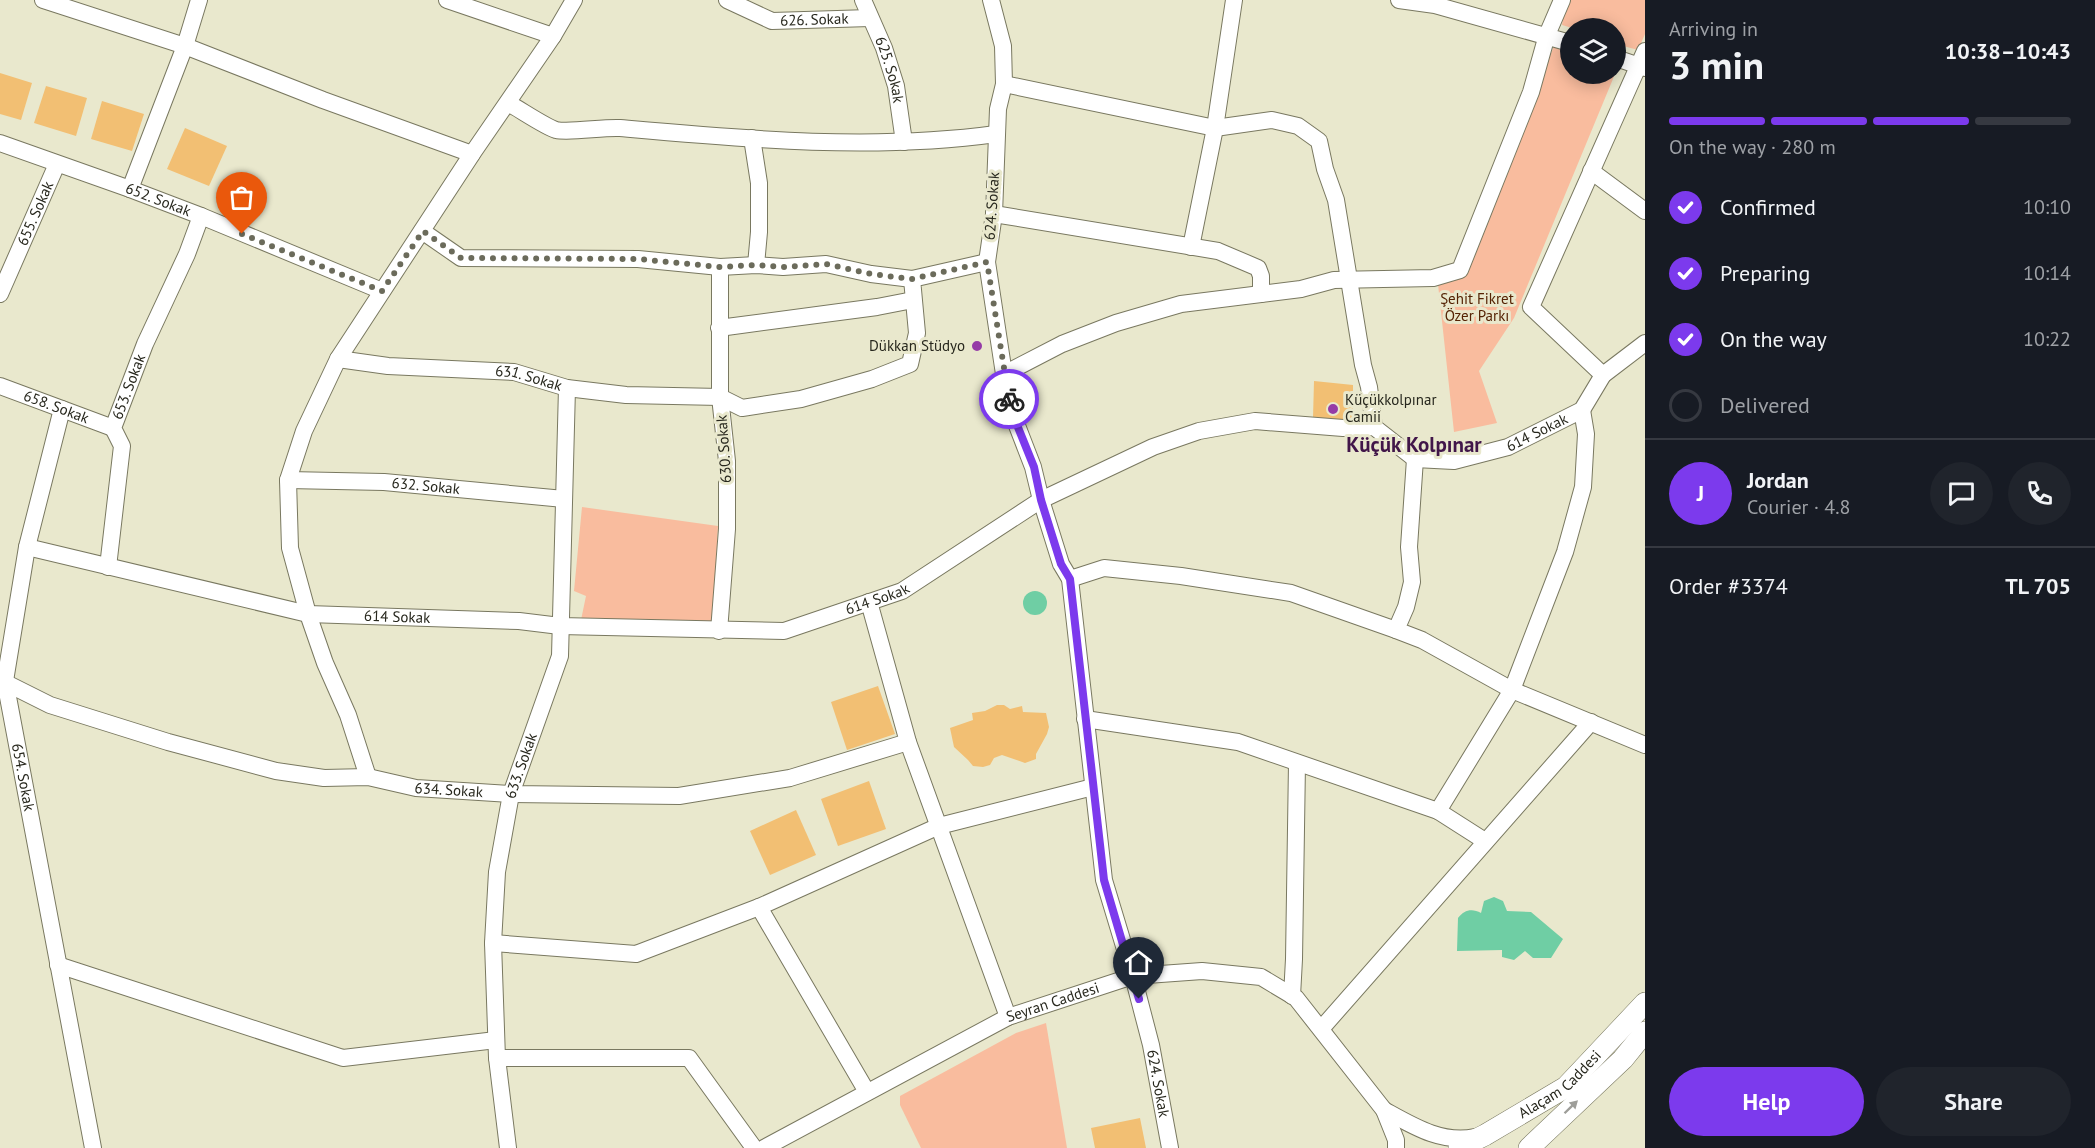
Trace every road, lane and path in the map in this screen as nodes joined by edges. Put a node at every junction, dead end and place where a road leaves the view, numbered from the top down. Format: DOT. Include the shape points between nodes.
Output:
graph roads {
  1 [pos="43,0"];
  2 [pos="199,0"];
  3 [pos="447,0"];
  4 [pos="574,0"];
  5 [pos="727,0"];
  6 [pos="863,0"];
  7 [pos="992,0"];
  8 [pos="1234,0"];
  9 [pos="1399,0"];
  10 [pos="1562,0"];
  11 [pos="1435,3"];
  12 [pos="870,18"];
  13 [pos="1547,35"];
  14 [pos="553,36"];
  15 [pos="1560,40"];
  16 [pos="185,46"];
  17 [pos="1626,59"];
  18 [pos="1643,62"];
  19 [pos="1004,84"];
  20 [pos="508,104"];
  21 [pos="1215,128"];
  22 [pos="996,134"];
  23 [pos="752,138"];
  24 [pos="904,142"];
  25 [pos="0,143"];
  26 [pos="472,153"];
  27 [pos="57,164"];
  28 [pos="1592,171"];
  29 [pos="130,189"];
  30 [pos="1645,211"];
  31 [pos="994,214"];
  32 [pos="201,216"];
  33 [pos="423,231"];
  34 [pos="1191,247"];
  35 [pos="987,262"];
  36 [pos="756,265"];
  37 [pos="720,267"];
  38 [pos="912,279"];
  39 [pos="1350,279"];
  40 [pos="382,291"];
  41 [pos="0,294"];
  42 [pos="1261,294"];
  43 [pos="913,300"];
  44 [pos="720,328"];
  45 [pos="1645,343"];
  46 [pos="338,359"];
  47 [pos="1004,374"];
  48 [pos="1603,375"];
  49 [pos="0,386"];
  50 [pos="567,388"];
  51 [pos="720,397"];
  52 [pos="62,409"];
  53 [pos="1582,410"];
  54 [pos="1374,427"];
  55 [pos="113,428"];
  56 [pos="1415,459"];
  57 [pos="288,480"];
  58 [pos="564,499"];
  59 [pos="1041,500"];
  60 [pos="27,547"];
  61 [pos="108,567"];
  62 [pos="1070,579"];
  63 [pos="869,602"];
  64 [pos="308,614"];
  65 [pos="560,626"];
  66 [pos="1396,630"];
  67 [pos="720,631"];
  68 [pos="3,681"];
  69 [pos="1512,690"];
  70 [pos="1085,718"];
  71 [pos="1591,722"];
  72 [pos="908,742"];
  73 [pos="1645,746"];
  74 [pos="1297,763"];
  75 [pos="368,777"];
  76 [pos="1093,787"];
  77 [pos="511,794"];
  78 [pos="1438,811"];
  79 [pos="939,826"];
  80 [pos="1485,841"];
  81 [pos="759,907"];
  82 [pos="493,943"];
  83 [pos="58,965"];
  84 [pos="1133,976"];
  85 [pos="1292,996"];
  86 [pos="1645,1003"];
  87 [pos="1008,1017"];
  88 [pos="1321,1029"];
  89 [pos="1645,1032"];
  90 [pos="496,1040"];
  91 [pos="497,1058"];
  92 [pos="867,1092"];
  93 [pos="1384,1110"];
  94 [pos="1426,1133"];
  95 [pos="1485,1135"];
  96 [pos="1398,1145"];
  97 [pos="93,1148"];
  98 [pos="508,1148"];
  99 [pos="754,1148"];
  100 [pos="764,1148"];
  101 [pos="1170,1148"];
  102 [pos="1438,1148"];
  103 [pos="1459,1148"];
  104 [pos="1529,1148"];
  1 -- 16 [label="street"];
  2 -- 16 [label="street"];
  3 -- 14 [label="street"];
  4 -- 14 [label="street"];
  5 -- 12 [label="street, 626. Sokak" via="772,21"];
  6 -- 12 [label="street, 625. Sokak"];
  7 -- 19 [label="street, 624. Sokak" via="1003,46"];
  8 -- 21 [label="street"];
  9 -- 11 [label="street"];
  10 -- 13 [label="street"];
  11 -- 13 [label="street"];
  12 -- 24 [label="street, 625. Sokak" via="896,86"];
  13 -- 15 [label="street"];
  13 -- 39 [label="street" via="1531,92 1460,270 1433,278"];
  14 -- 20 [label="street"];
  16 -- 26 [label="street"];
  16 -- 29 [label="street"];
  17 -- 18 [label="street"];
  18 -- 28 [label="street"];
  19 -- 21 [label="street"];
  19 -- 22 [label="street, 624. Sokak"];
  20 -- 23 [label="street" via="557,130 614,128"];
  20 -- 26 [label="street"];
  21 -- 34 [label="street"];
  21 -- 39 [label="street" via="1272,120 1298,126 1319,141 1336,200"];
  22 -- 24 [label="street"];
  22 -- 31 [label="street, 624. Sokak"];
  23 -- 24 [label="street"];
  23 -- 36 [label="street" via="759,183"];
  25 -- 27 [label="street, 652. Sokak"];
  26 -- 33 [label="street"];
  27 -- 29 [label="street, 652. Sokak"];
  27 -- 41 [label="street, 655. Sokak"];
  28 -- 30 [label="street"];
  28 -- 48 [label="street" via="1531,307"];
  29 -- 32 [label="street, 652. Sokak"];
  31 -- 34 [label="street"];
  31 -- 35 [label="street, 624. Sokak"];
  32 -- 40 [label="street, 652. Sokak"];
  32 -- 55 [label="street, 653. Sokak"];
  33 -- 37 [label="street" via="461,258 638,259"];
  33 -- 40 [label="street"];
  34 -- 42 [label="street" via="1218,251 1258,268"];
  35 -- 38 [label="street"];
  35 -- 47 [label="street, 624. Sokak"];
  36 -- 37 [label="street"];
  36 -- 38 [label="street" via="826,264"];
  37 -- 44 [label="street, 630. Sokak"];
  38 -- 43 [label="street"];
  39 -- 42 [label="street"];
  39 -- 54 [label="street"];
  40 -- 46 [label="street"];
  42 -- 47 [label="street" via="1181,304 1116,323 1062,344"];
  43 -- 44 [label="street"];
  43 -- 51 [label="street, 631. Sokak" via="917,333 910,364 801,399 742,408"];
  44 -- 51 [label="street, 630. Sokak"];
  45 -- 48 [label="street, 614 Sokak"];
  46 -- 50 [label="street, 631. Sokak" via="388,366 514,372"];
  46 -- 57 [label="street" via="304,430"];
  47 -- 59 [label="street, 624. Sokak" via="1011,410 1034,467"];
  48 -- 53 [label="street, 614 Sokak"];
  49 -- 52 [label="street, 658. Sokak"];
  50 -- 51 [label="street, 631. Sokak" via="626,396"];
  50 -- 58 [label="street, 633. Sokak"];
  51 -- 67 [label="street, 630. Sokak" via="727,460 727,529"];
  52 -- 55 [label="street, 658. Sokak"];
  52 -- 60 [label="street, 654. Sokak"];
  53 -- 56 [label="street, 614 Sokak" via="1508,447 1454,461"];
  53 -- 69 [label="street" via="1586,434 1583,487 1565,552"];
  54 -- 56 [label="street"];
  54 -- 59 [label="street, 614 Sokak" via="1255,421 1199,430 1153,447"];
  55 -- 61 [label="street, 653. Sokak" via="122,446"];
  56 -- 66 [label="street" via="1409,547 1412,582"];
  57 -- 58 [label="street, 632. Sokak" via="384,482"];
  57 -- 64 [label="street" via="290,548"];
  58 -- 65 [label="street, 633. Sokak"];
  59 -- 62 [label="street, 624. Sokak" via="1061,564"];
  59 -- 63 [label="street, 614 Sokak" via="902,591"];
  60 -- 61 [label="street, 614 Sokak"];
  60 -- 68 [label="street, 654. Sokak"];
  61 -- 64 [label="street, 614 Sokak"];
  62 -- 66 [label="street" via="1104,568 1291,593"];
  62 -- 70 [label="street, 624. Sokak"];
  63 -- 67 [label="street, 614 Sokak" via="784,631"];
  63 -- 72 [label="street"];
  64 -- 65 [label="street, 614 Sokak" via="519,621"];
  64 -- 75 [label="street"];
  65 -- 67 [label="street, 614 Sokak"];
  65 -- 77 [label="street, 633. Sokak" via="560,656"];
  66 -- 69 [label="street" via="1422,640"];
  68 -- 75 [label="street, 634. Sokak" via="50,705 276,771 324,778"];
  68 -- 83 [label="street, 654. Sokak"];
  69 -- 71 [label="street"];
  69 -- 78 [label="street"];
  70 -- 74 [label="street" via="1238,742"];
  70 -- 76 [label="street, 624. Sokak"];
  71 -- 73 [label="street"];
  71 -- 80 [label="street"];
  72 -- 77 [label="street, 634. Sokak" via="790,778 679,796"];
  72 -- 79 [label="street"];
  74 -- 78 [label="street"];
  74 -- 85 [label="street"];
  75 -- 77 [label="street, 634. Sokak" via="416,788"];
  76 -- 79 [label="street"];
  76 -- 84 [label="street, 624. Sokak" via="1104,880"];
  77 -- 82 [label="street, 633. Sokak" via="497,872"];
  78 -- 80 [label="street"];
  79 -- 81 [label="street"];
  79 -- 87 [label="street"];
  80 -- 88 [label="street"];
  81 -- 82 [label="street" via="636,954"];
  81 -- 92 [label="street"];
  82 -- 90 [label="street, 633. Sokak"];
  83 -- 90 [label="street" via="343,1058"];
  83 -- 97 [label="street, 654. Sokak"];
  84 -- 85 [label="street, Seyran Caddesi" via="1202,971 1261,977"];
  84 -- 87 [label="street, Seyran Caddesi"];
  84 -- 101 [label="street, 624. Sokak" via="1151,1045"];
  85 -- 88 [label="street, Seyran Caddesi"];
  86 -- 95 [label="main road, Alaçam Caddesi" via="1566,1087"];
  87 -- 92 [label="street, Seyran Caddesi"];
  88 -- 93 [label="street, Seyran Caddesi"];
  104 -- 89 [label="main road, Alaçam Caddesi, one-way" via="1623,1059"];
  90 -- 91 [label="street, 633. Sokak"];
  91 -- 98 [label="street, 633. Sokak"];
  91 -- 99 [label="street" via="689,1058"];
  92 -- 100 [label="street, Seyran Caddesi"];
  93 -- 94 [label="street, Seyran Caddesi"];
  93 -- 96 [label="street, Seyran Caddesi"];
  94 -- 95 [label="street, Seyran Caddesi" via="1464,1140"];
  94 -- 102 [label="street, Seyran Caddesi"];
  95 -- 103 [label="main road, Alaçam Caddesi"];
}
